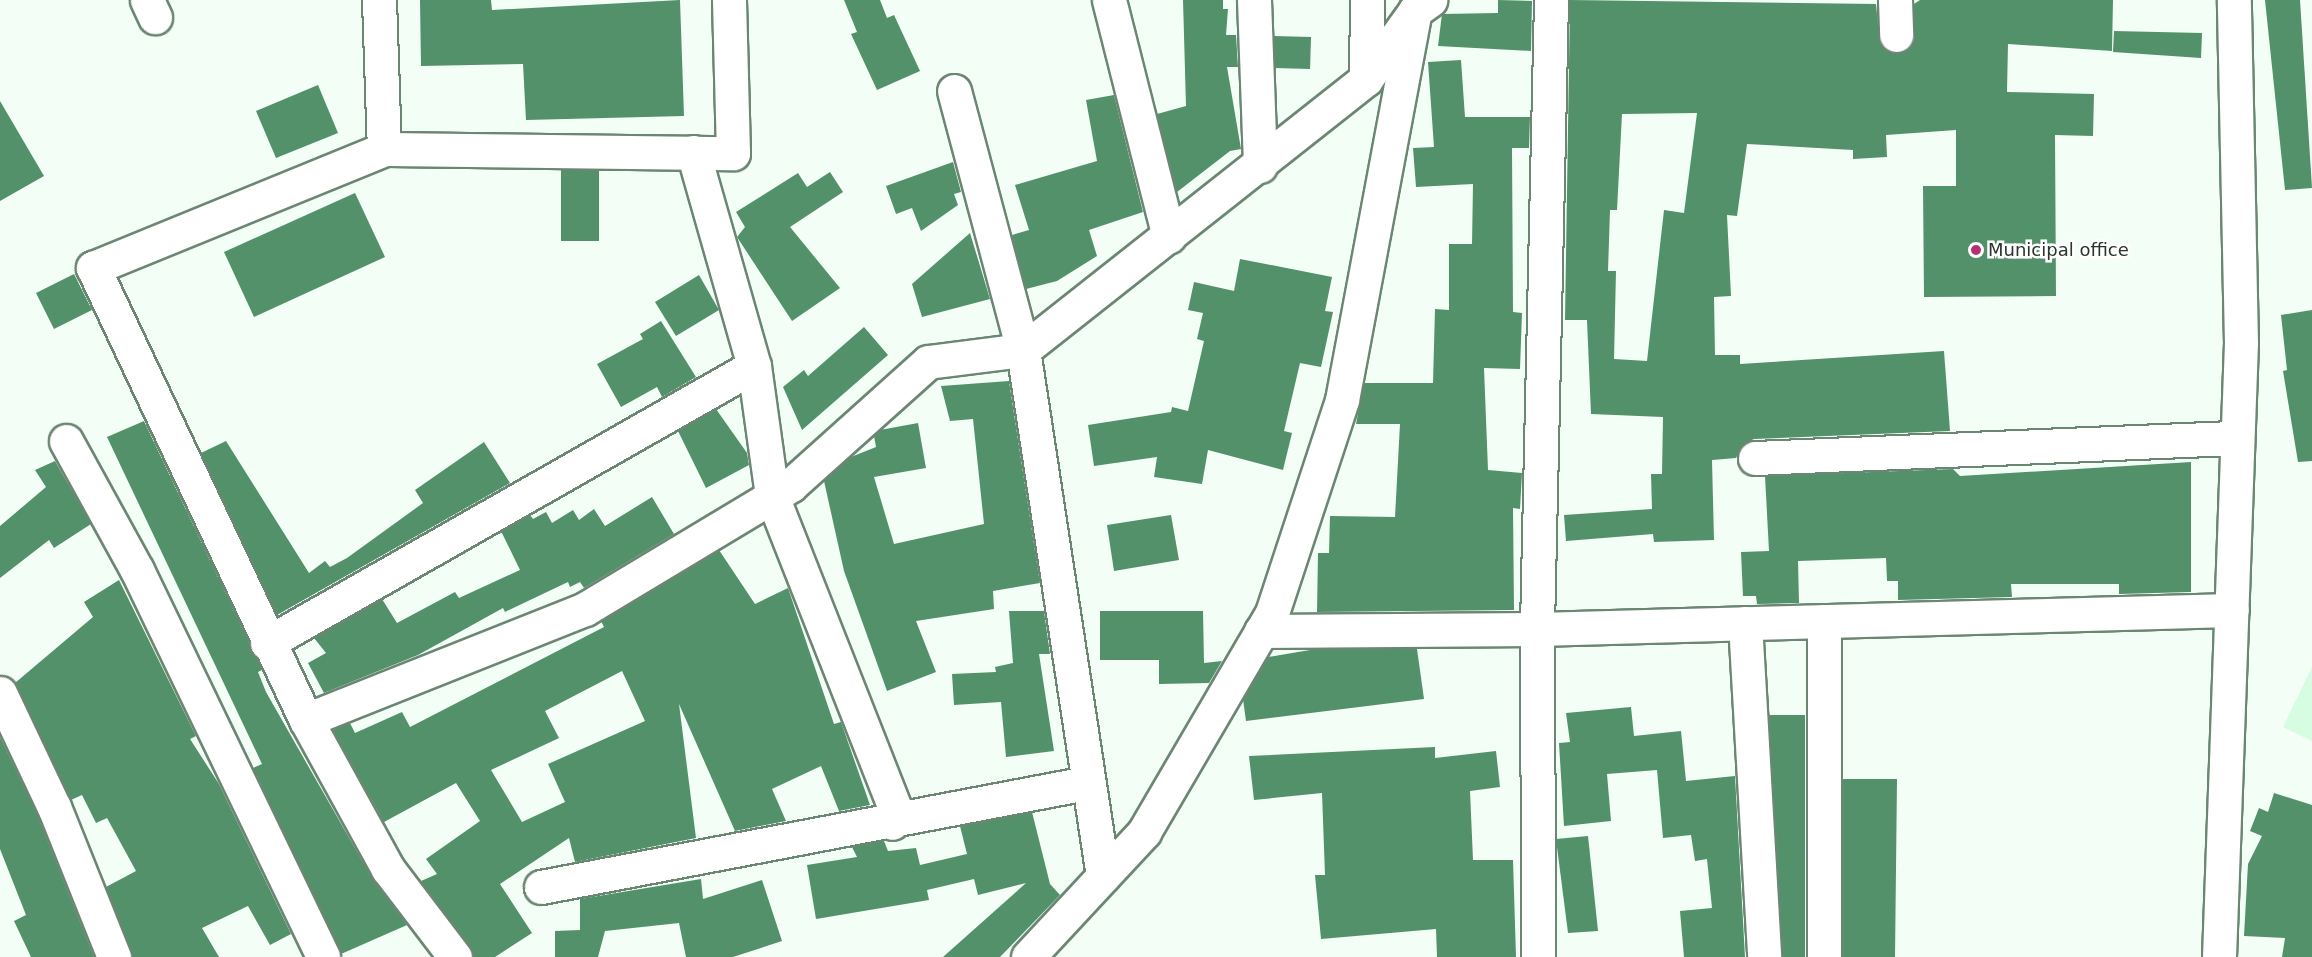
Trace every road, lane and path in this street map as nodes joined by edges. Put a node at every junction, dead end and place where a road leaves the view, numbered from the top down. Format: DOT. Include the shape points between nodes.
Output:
graph roads {
  1 [pos="379,0"];
  2 [pos="729,0"];
  3 [pos="1109,0"];
  4 [pos="1254,0"];
  5 [pos="1367,0"];
  6 [pos="1551,0"];
  7 [pos="1894,0"];
  8 [pos="2234,0"];
  9 [pos="1422,5"];
  10 [pos="1896,35"];
  11 [pos="1366,79"];
  12 [pos="954,91"];
  13 [pos="384,149"];
  14 [pos="693,152"];
  15 [pos="1260,166"];
  16 [pos="1169,237"];
  17 [pos="1023,350"];
  18 [pos="754,366"];
  19 [pos="2237,438"];
  20 [pos="66,441"];
  21 [pos="1755,458"];
  22 [pos="772,495"];
  23 [pos="2232,610"];
  24 [pos="1824,621"];
  25 [pos="1745,624"];
  26 [pos="1537,629"];
  27 [pos="1261,631"];
  28 [pos="267,643"];
  29 [pos="0,693"];
  30 [pos="306,720"];
  31 [pos="1086,783"];
  32 [pos="892,823"];
  33 [pos="1103,876"];
  34 [pos="541,887"];
  35 [pos="114,957"];
  36 [pos="323,957"];
  37 [pos="455,957"];
  38 [pos="1028,957"];
  39 [pos="1538,957"];
  40 [pos="1764,957"];
  41 [pos="1824,957"];
  42 [pos="2219,957"];
  1 -- 13 [label="street"];
  2 -- 14 [label="street" via="733,153"];
  3 -- 16 [label="street"];
  4 -- 15 [label="street"];
  5 -- 11 [label="street"];
  6 -- 26 [label="street"];
  7 -- 10 [label="street"];
  8 -- 19 [label="street" via="2241,344"];
  9 -- 11 [label="street"];
  9 -- 27 [label="street" via="1342,400"];
  11 -- 15 [label="street"];
  12 -- 17 [label="street"];
  13 -- 14 [label="street"];
  13 -- 28 [label="street" via="93,268 230,551"];
  14 -- 18 [label="street"];
  15 -- 16 [label="street"];
  16 -- 17 [label="street"];
  17 -- 22 [label="street" via="928,362 791,485"];
  17 -- 31 [label="street"];
  18 -- 22 [label="street"];
  18 -- 28 [label="street"];
  19 -- 21 [label="street"];
  19 -- 23 [label="street"];
  20 -- 36 [label="street" via="137,570"];
  22 -- 30 [label="street" via="585,609"];
  22 -- 32 [label="street" via="895,808"];
  23 -- 24 [label="street"];
  23 -- 42 [label="street"];
  24 -- 25 [label="street"];
  24 -- 41 [label="street"];
  25 -- 26 [label="street"];
  25 -- 40 [label="street"];
  26 -- 27 [label="street"];
  26 -- 39 [label="street"];
  27 -- 33 [label="street" via="1144,832"];
  28 -- 30 [label="street"];
  29 -- 35 [label="street" via="54,807"];
  30 -- 37 [label="street" via="388,869"];
  31 -- 32 [label="street"];
  31 -- 33 [label="street"];
  32 -- 34 [label="street"];
  33 -- 38 [label="street"];
}
